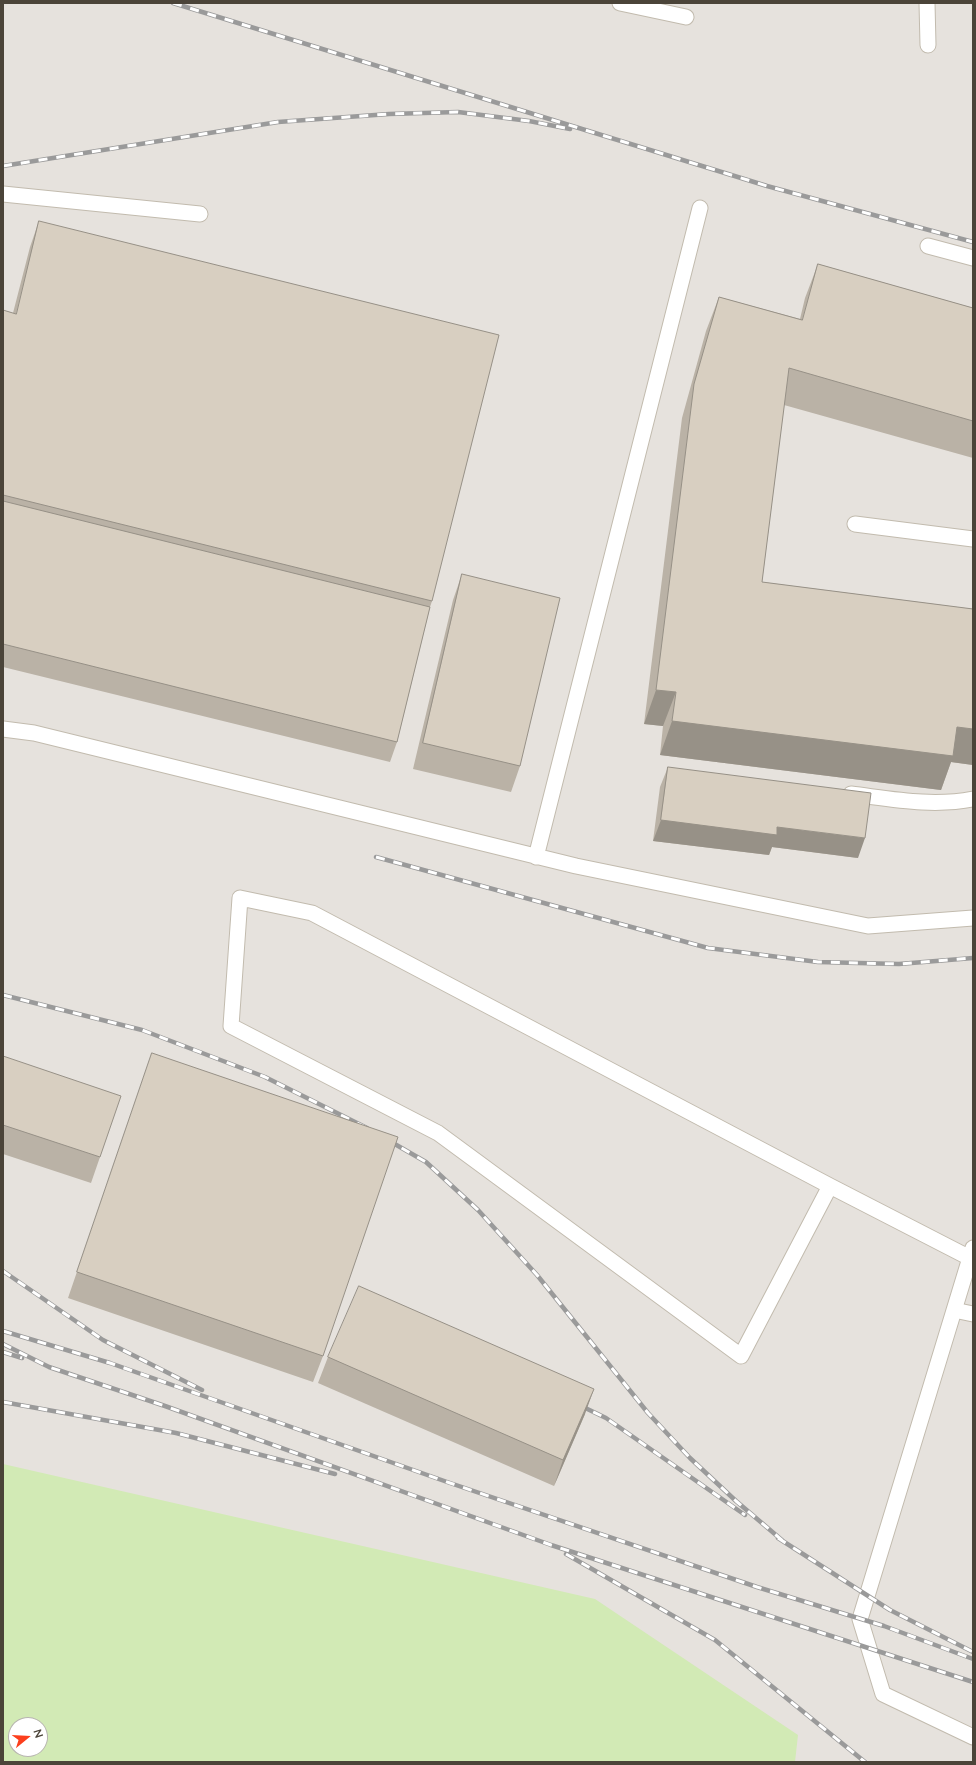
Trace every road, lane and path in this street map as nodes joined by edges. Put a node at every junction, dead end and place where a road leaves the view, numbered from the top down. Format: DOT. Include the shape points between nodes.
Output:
graph roads {
  1 [pos="620,3"];
  2 [pos="927,3"];
  3 [pos="686,17"];
  4 [pos="928,45"];
  5 [pos="3,194"];
  6 [pos="700,208"];
  7 [pos="200,214"];
  8 [pos="928,246"];
  9 [pos="973,258"];
  10 [pos="855,524"];
  11 [pos="973,539"];
  12 [pos="3,729"];
  13 [pos="836,792"];
  14 [pos="973,799"];
  15 [pos="536,857"];
  16 [pos="973,918"];
  17 [pos="830,1186"];
  18 [pos="971,1253"];
  19 [pos="954,1310"];
  20 [pos="973,1314"];
  21 [pos="973,1738"];
  1 -- 3 [label="lane"];
  2 -- 4 [label="lane"];
  5 -- 7 [label="lane"];
  6 -- 15 [label="lane"];
  8 -- 9 [label="lane"];
  10 -- 11 [label="lane"];
  12 -- 15 [label="lane" via="34,733"];
  13 -- 14 [label="lane" via="921,803"];
  15 -- 16 [label="lane" via="868,926"];
  17 -- 17 [label="lane" via="312,913 240,898 230,1026 438,1133 740,1356"];
  17 -- 18 [label="lane"];
  18 -- 19 [label="lane"];
  19 -- 20 [label="lane"];
  19 -- 21 [label="lane" via="860,1619 883,1694"];
}
